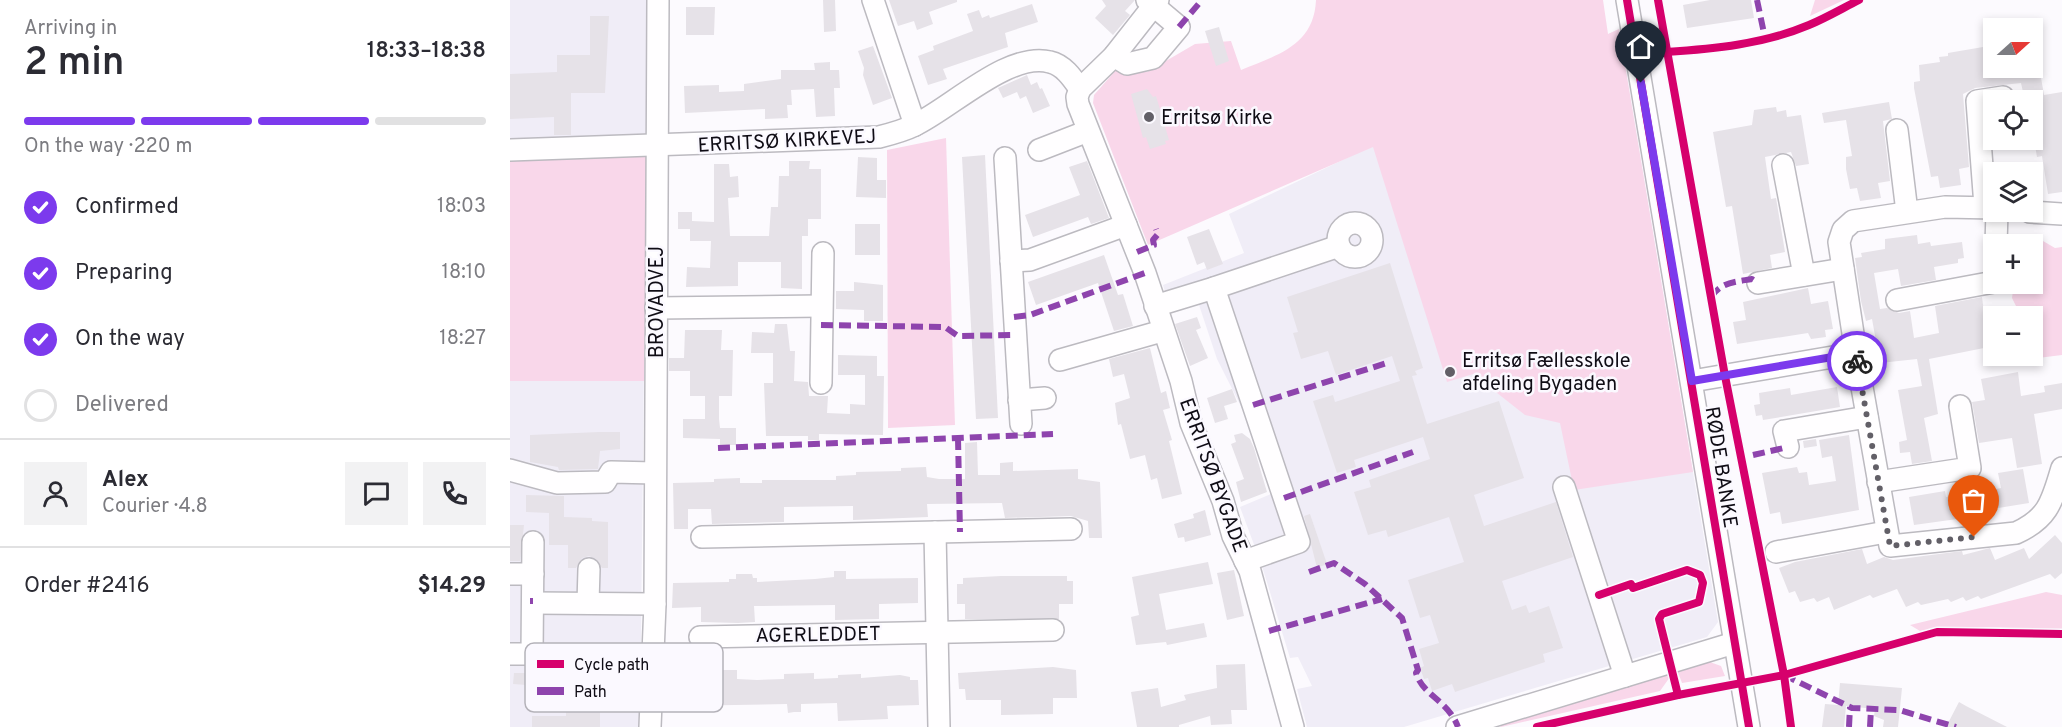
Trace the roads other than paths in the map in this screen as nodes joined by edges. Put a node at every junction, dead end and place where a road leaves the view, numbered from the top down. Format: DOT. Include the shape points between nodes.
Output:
graph roads {
  1 [pos="658,0"];
  2 [pos="873,0"];
  3 [pos="1627,0"];
  4 [pos="1153,2"];
  5 [pos="1114,56"];
  6 [pos="1080,89"];
  7 [pos="1983,100"];
  8 [pos="915,125"];
  9 [pos="1088,130"];
  10 [pos="1897,130"];
  11 [pos="657,144"];
  12 [pos="1983,144"];
  13 [pos="510,150"];
  14 [pos="1039,150"];
  15 [pos="1005,158"];
  16 [pos="1783,165"];
  17 [pos="1983,209"];
  18 [pos="1907,212"];
  19 [pos="2043,213"];
  20 [pos="2062,214"];
  21 [pos="1126,225"];
  22 [pos="1340,246"];
  23 [pos="823,253"];
  24 [pos="1011,261"];
  25 [pos="1843,269"];
  26 [pos="1804,275"];
  27 [pos="1758,283"];
  28 [pos="1983,284"];
  29 [pos="1214,288"];
  30 [pos="1897,300"];
  31 [pos="821,306"];
  32 [pos="1155,306"];
  33 [pos="656,308"];
  34 [pos="1162,331"];
  35 [pos="1856,353"];
  36 [pos="1060,360"];
  37 [pos="1692,381"];
  38 [pos="821,383"];
  39 [pos="1045,398"];
  40 [pos="1019,399"];
  41 [pos="1960,406"];
  42 [pos="1867,417"];
  43 [pos="1021,424"];
  44 [pos="1788,447"];
  45 [pos="2062,468"];
  46 [pos="510,470"];
  47 [pos="655,473"];
  48 [pos="1878,482"];
  49 [pos="1564,487"];
  50 [pos="1071,529"];
  51 [pos="935,532"];
  52 [pos="1886,532"];
  53 [pos="702,537"];
  54 [pos="533,543"];
  55 [pos="1776,552"];
  56 [pos="1245,561"];
  57 [pos="589,569"];
  58 [pos="510,574"];
  59 [pos="534,574"];
  60 [pos="534,603"];
  61 [pos="588,603"];
  62 [pos="655,604"];
  63 [pos="1053,630"];
  64 [pos="937,632"];
  65 [pos="700,637"];
  66 [pos="532,643"];
  67 [pos="653,643"];
  68 [pos="1734,643"];
  69 [pos="1625,676"];
  70 [pos="651,712"];
  71 [pos="650,727"];
  72 [pos="939,727"];
  73 [pos="1293,727"];
  74 [pos="1457,727"];
  75 [pos="1749,727"];
  1 -- 11 [label="street, BROVADVEJ"];
  2 -- 8 [label="street"];
  3 -- 37 [label="street, RØDE BANKE"];
  4 -- 5 [label="street"];
  4 -- 5 [label="street" via="1179,27 1153,58 1127,64"];
  5 -- 6 [label="street"];
  6 -- 8 [label="street, ERRITSØ KIRKEVEJ" via="1059,65 1041,61 1022,63"];
  6 -- 9 [label="street, ERRITSØ BYGADE" via="1078,104"];
  7 -- 12 [label="street" via="1977,101"];
  8 -- 11 [label="street, ERRITSØ KIRKEVEJ" via="879,137"];
  9 -- 14 [label="street"];
  9 -- 21 [label="street, ERRITSØ BYGADE"];
  10 -- 18 [label="street"];
  11 -- 13 [label="street, ERRITSØ KIRKEVEJ"];
  11 -- 33 [label="street, BROVADVEJ"];
  15 -- 24 [label="street"];
  16 -- 26 [label="street"];
  17 -- 18 [label="street" via="1945,207"];
  18 -- 25 [label="street" via="1853,221 1843,230 1839,242"];
  19 -- 20 [label="street"];
  21 -- 24 [label="street" via="1030,260"];
  21 -- 32 [label="street, ERRITSØ BYGADE"];
  22 -- 29 [label="street"];
  23 -- 31 [label="street"];
  24 -- 40 [label="street"];
  25 -- 26 [label="street"];
  25 -- 35 [label="street"];
  26 -- 27 [label="street"];
  28 -- 30 [label="street"];
  29 -- 32 [label="street"];
  29 -- 56 [label="street" via="1299,542"];
  31 -- 33 [label="street"];
  31 -- 38 [label="street"];
  32 -- 34 [label="street, ERRITSØ BYGADE"];
  33 -- 47 [label="street, BROVADVEJ"];
  34 -- 36 [label="street"];
  34 -- 56 [label="street, ERRITSØ BYGADE" via="1181,381 1191,423"];
  35 -- 37 [label="street"];
  35 -- 42 [label="street"];
  37 -- 68 [label="street, RØDE BANKE"];
  39 -- 40 [label="street"];
  40 -- 43 [label="street"];
  41 -- 48 [label="street" via="1970,468"];
  42 -- 44 [label="street" via="1785,431"];
  42 -- 48 [label="street"];
  45 -- 52 [label="street" via="2050,505 2039,520 2016,533 1890,546"];
  46 -- 47 [label="street" via="557,483 605,482 610,472"];
  47 -- 62 [label="street, BROVADVEJ"];
  48 -- 52 [label="street"];
  49 -- 69 [label="street"];
  50 -- 51 [label="street"];
  51 -- 53 [label="street"];
  51 -- 64 [label="street"];
  52 -- 55 [label="street"];
  54 -- 59 [label="street"];
  56 -- 73 [label="street, ERRITSØ BYGADE" via="1267,626"];
  57 -- 61 [label="street"];
  58 -- 59 [label="street"];
  59 -- 60 [label="street"];
  60 -- 61 [label="street"];
  60 -- 66 [label="street"];
  61 -- 62 [label="street"];
  62 -- 67 [label="street, BROVADVEJ"];
  63 -- 64 [label="street, AGERLEDDET"];
  64 -- 65 [label="street, AGERLEDDET"];
  64 -- 72 [label="street"];
  68 -- 69 [label="street"];
  68 -- 75 [label="street, RØDE BANKE"];
  69 -- 74 [label="street"];
  70 -- 71 [label="street, BROVADVEJ"];
}
